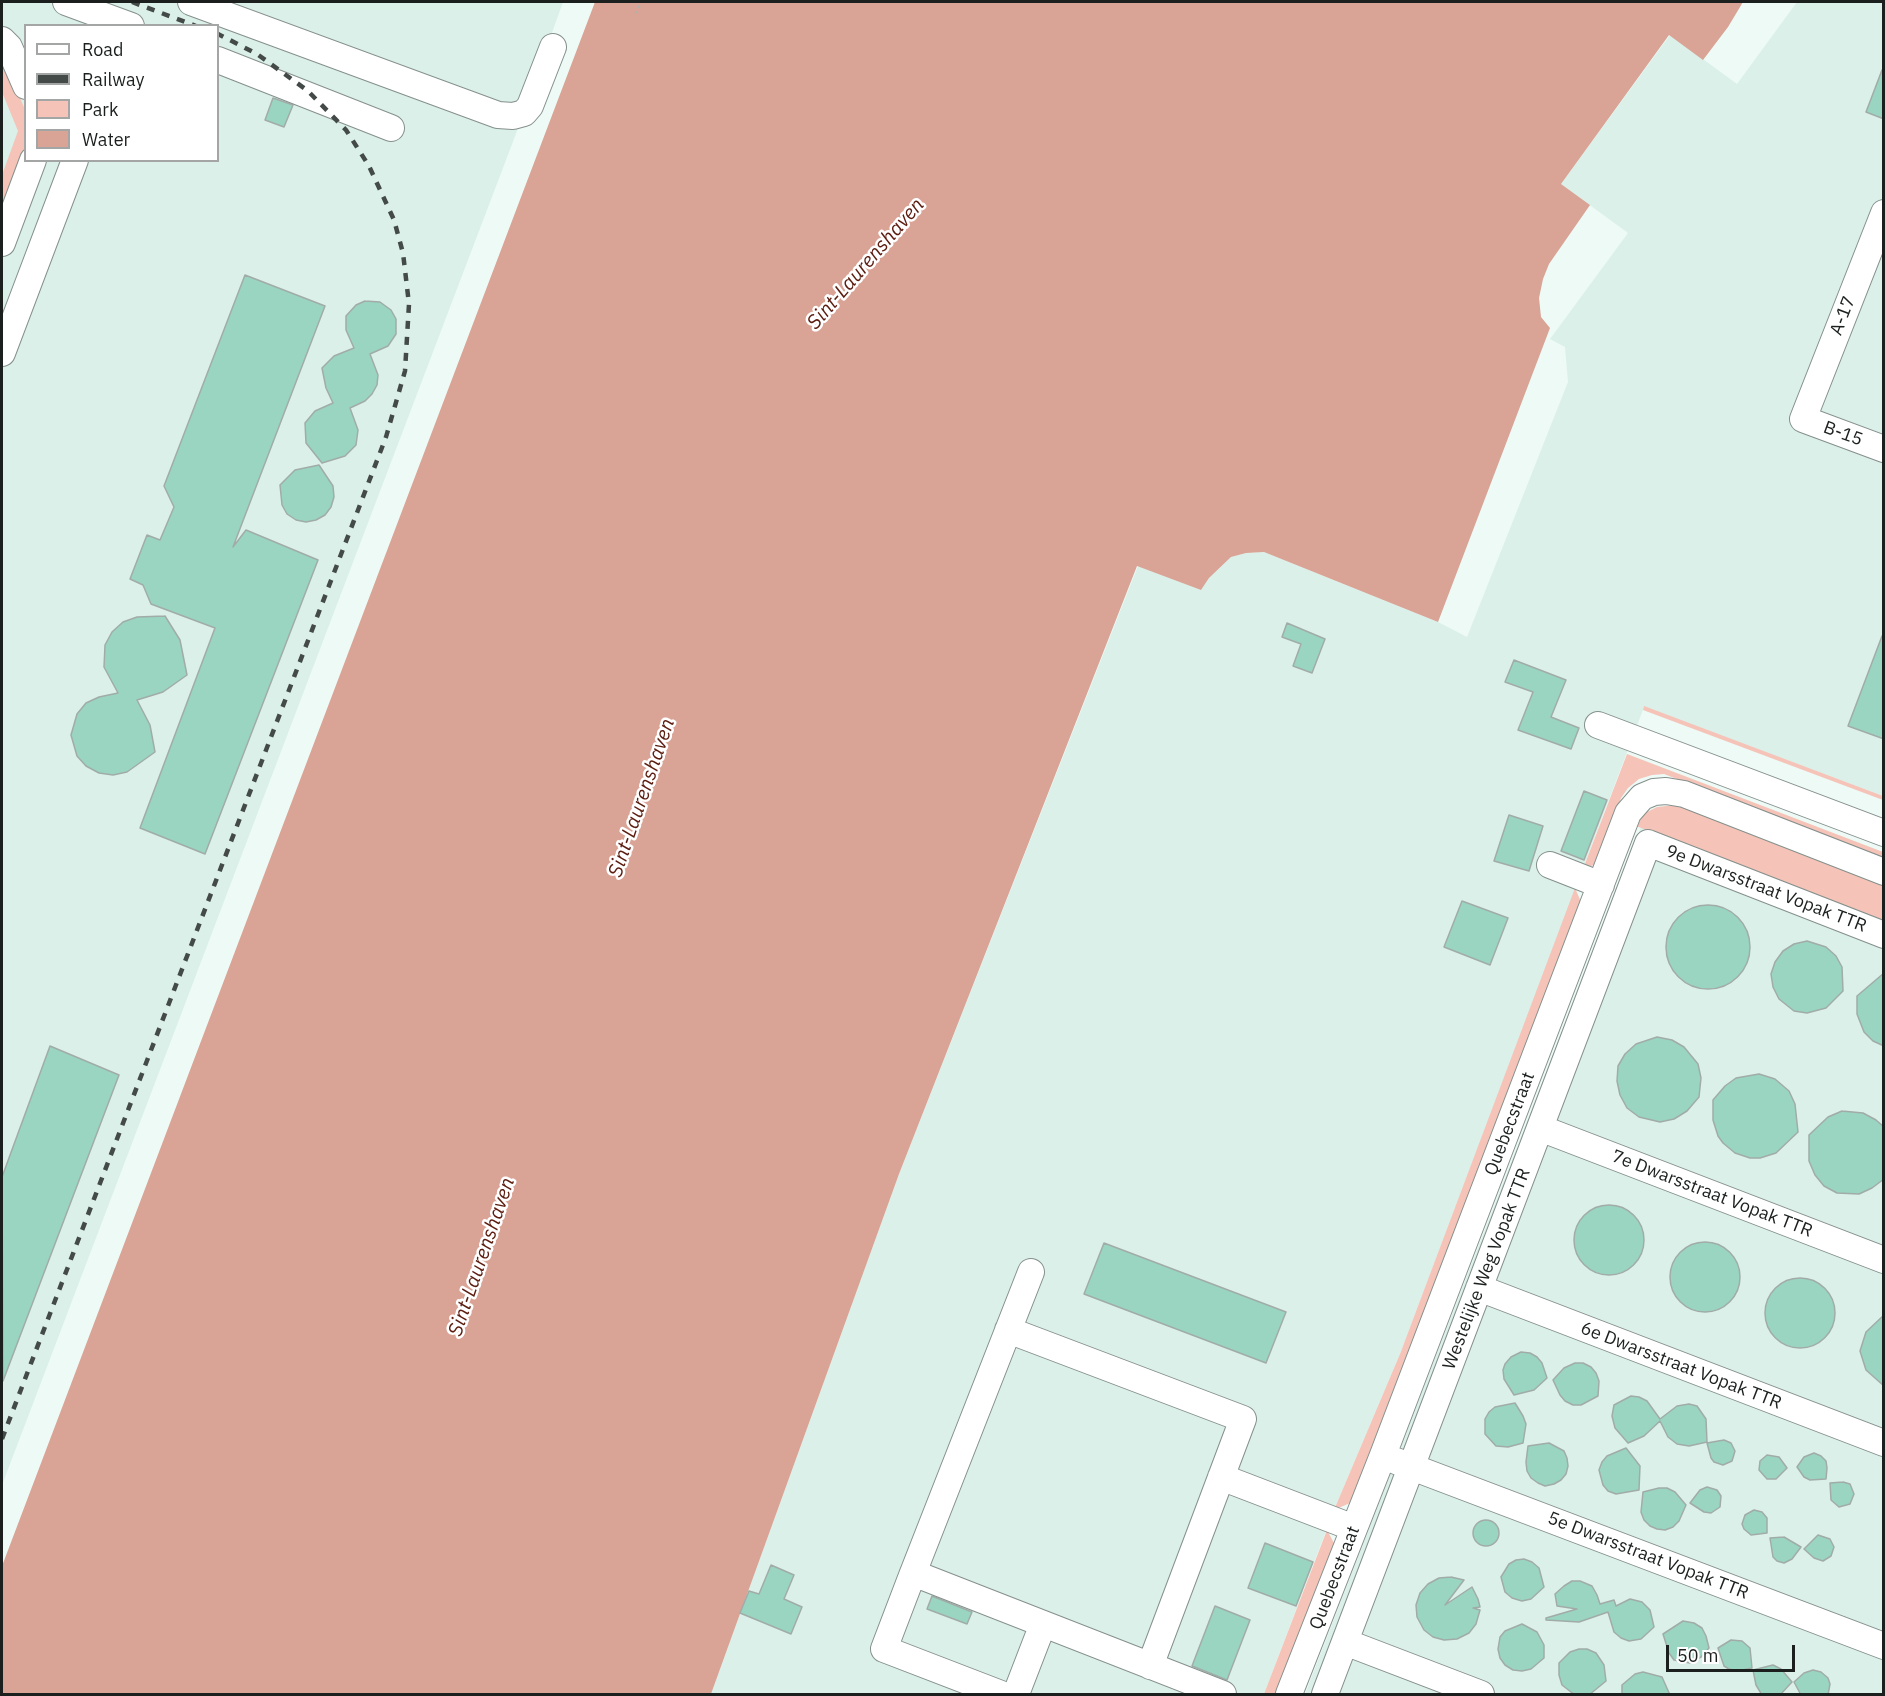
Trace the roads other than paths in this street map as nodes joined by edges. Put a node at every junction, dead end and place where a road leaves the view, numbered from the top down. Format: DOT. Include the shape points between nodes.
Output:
graph roads {
  1 [pos="66,2"];
  2 [pos="191,2"];
  3 [pos="125,24"];
  4 [pos="2,40"];
  5 [pos="553,47"];
  6 [pos="219,60"];
  7 [pos="24,81"];
  8 [pos="391,128"];
  9 [pos="32,162"];
  10 [pos="74,162"];
  11 [pos="1884,213"];
  12 [pos="2,243"];
  13 [pos="2,353"];
  14 [pos="1803,418"];
  15 [pos="1884,449"];
  16 [pos="1598,725"];
  17 [pos="1884,833"];
  18 [pos="1648,843"];
  19 [pos="1550,865"];
  20 [pos="1884,872"];
  21 [pos="1601,885"];
  22 [pos="1884,935"];
  23 [pos="1540,1128"];
  24 [pos="1884,1260"];
  25 [pos="1030,1272"];
  26 [pos="1479,1288"];
  27 [pos="1008,1330"];
  28 [pos="1884,1443"];
  29 [pos="1383,1455"];
  30 [pos="1412,1467"];
  31 [pos="1221,1477"];
  32 [pos="1354,1528"];
  33 [pos="913,1573"];
  34 [pos="1043,1624"];
  35 [pos="1345,1642"];
  36 [pos="1884,1646"];
  37 [pos="1150,1666"];
  38 [pos="1001,1695"];
  39 [pos="1016,1695"];
  40 [pos="1223,1695"];
  41 [pos="1289,1695"];
  42 [pos="1325,1695"];
  43 [pos="1481,1695"];
  1 -- 3 [label="street"];
  2 -- 5 [label="street" via="498,115 524,113 530,106"];
  4 -- 7 [label="street"];
  6 -- 8 [label="street"];
  9 -- 12 [label="street"];
  10 -- 13 [label="street"];
  11 -- 14 [label="street, A-17"];
  14 -- 15 [label="street, B-15"];
  16 -- 17 [label="street"];
  18 -- 22 [label="street, 9e Dwarsstraat Vopak TTR"];
  18 -- 23 [label="street, Westelijke Weg Vopak TTR"];
  19 -- 21 [label="street"];
  20 -- 21 [label="street, Quebecstraat" via="1684,794 1666,791 1642,797 1628,813"];
  21 -- 29 [label="street, Quebecstraat"];
  23 -- 24 [label="street, 7e Dwarsstraat Vopak TTR"];
  23 -- 26 [label="street, Westelijke Weg Vopak TTR"];
  25 -- 27 [label="street"];
  26 -- 28 [label="street, 6e Dwarsstraat Vopak TTR"];
  26 -- 30 [label="street, Westelijke Weg Vopak TTR"];
  27 -- 31 [label="street" via="1243,1419"];
  27 -- 33 [label="street"];
  29 -- 30 [label="street, 5e Dwarsstraat Vopak TTR"];
  29 -- 32 [label="street, Quebecstraat"];
  30 -- 35 [label="street, Westelijke Weg Vopak TTR"];
  30 -- 36 [label="street, 5e Dwarsstraat Vopak TTR"];
  31 -- 32 [label="street"];
  31 -- 37 [label="street"];
  32 -- 41 [label="street, Quebecstraat"];
  33 -- 34 [label="street"];
  33 -- 38 [label="street" via="884,1649"];
  34 -- 37 [label="street"];
  34 -- 39 [label="street"];
  35 -- 42 [label="street, Westelijke Weg Vopak TTR"];
  35 -- 43 [label="street"];
  37 -- 40 [label="street"];
}
